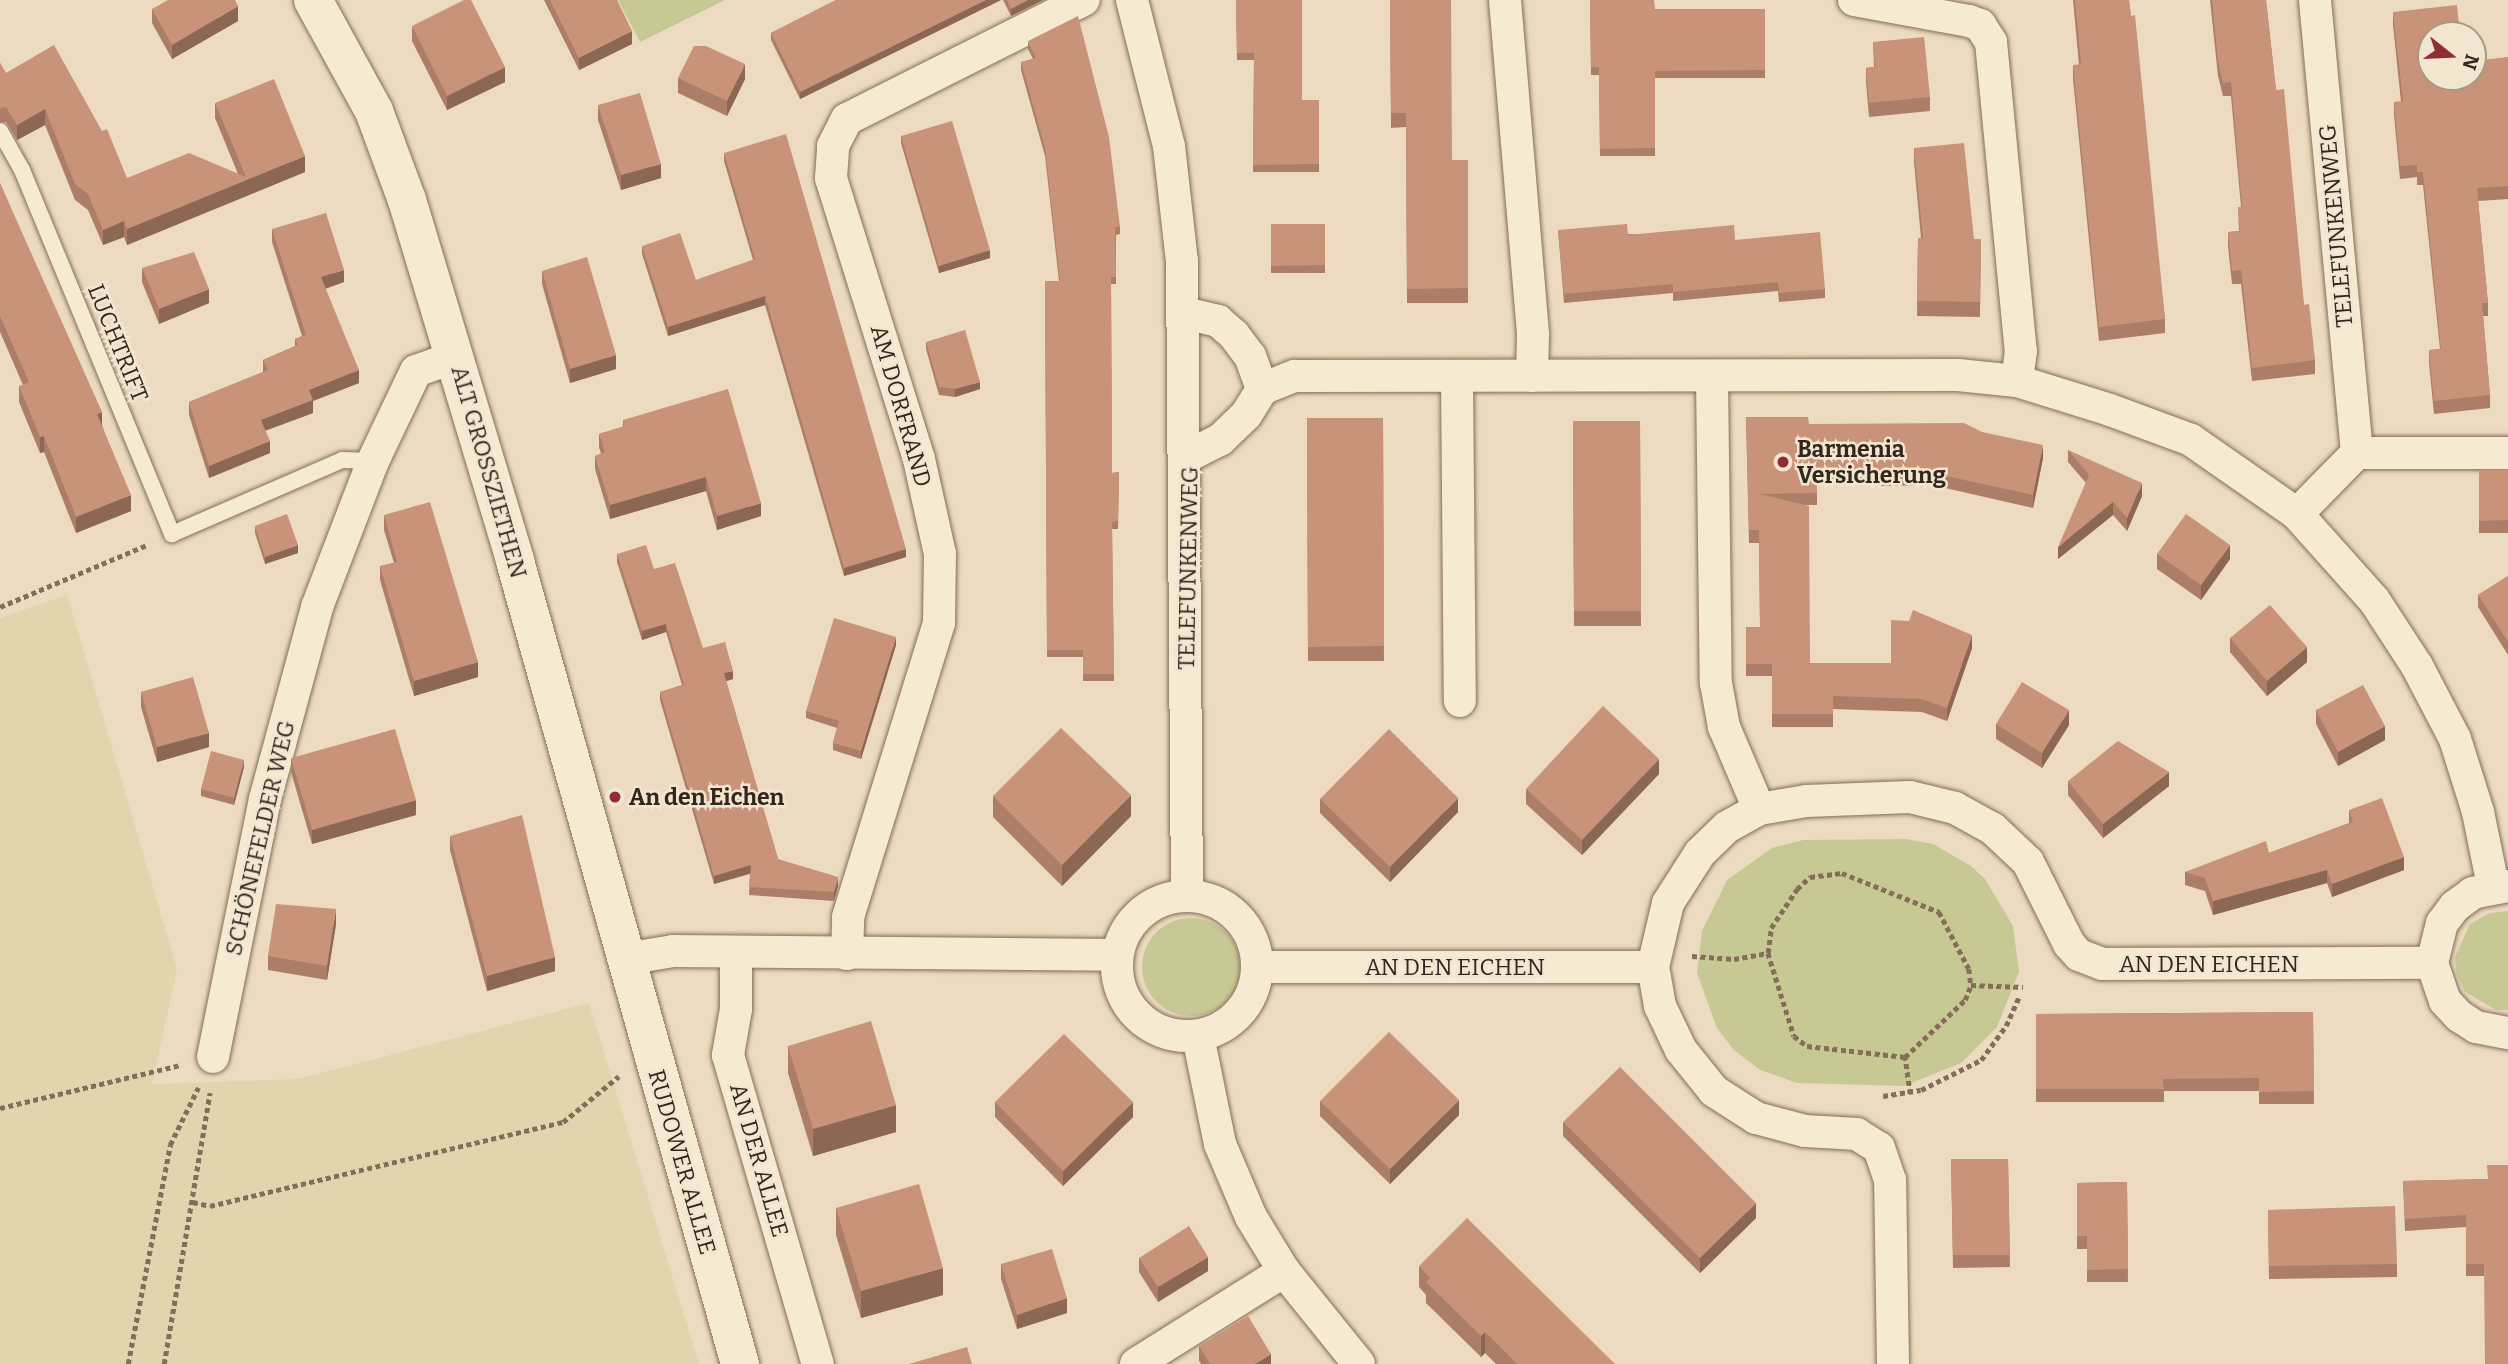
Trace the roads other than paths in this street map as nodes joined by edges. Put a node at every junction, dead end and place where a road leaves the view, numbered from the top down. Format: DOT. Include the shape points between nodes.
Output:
graph roads {
  1 [pos="313,0"];
  2 [pos="1084,0"];
  3 [pos="1132,0"];
  4 [pos="1505,0"];
  5 [pos="1854,0"];
  6 [pos="2315,0"];
  7 [pos="1981,13"];
  8 [pos="0,131"];
  9 [pos="1184,313"];
  10 [pos="455,357"];
  11 [pos="1532,376"];
  12 [pos="1457,377"];
  13 [pos="1712,377"];
  14 [pos="2017,381"];
  15 [pos="1262,389"];
  16 [pos="2357,453"];
  17 [pos="2508,453"];
  18 [pos="1186,457"];
  19 [pos="373,461"];
  20 [pos="2297,514"];
  21 [pos="1460,701"];
  22 [pos="1759,809"];
  23 [pos="2500,886"];
  24 [pos="1187,895"];
  25 [pos="736,953"];
  26 [pos="847,954"];
  27 [pos="1117,954"];
  28 [pos="625,959"];
  29 [pos="2432,963"];
  30 [pos="1258,967"];
  31 [pos="1653,967"];
  32 [pos="2508,1033"];
  33 [pos="1198,1036"];
  34 [pos="213,1057"];
  35 [pos="1284,1272"];
  36 [pos="740,1364"];
  37 [pos="818,1364"];
  38 [pos="1136,1364"];
  39 [pos="1359,1364"];
  40 [pos="1893,1364"];
  1 -- 10 [label="street, ALT GROSSZIETHEN" via="363,90 396,166"];
  2 -- 26 [label="street, AM DORFRAND" via="847,119 833,146 831,178 919,459 940,554 939,623 848,917"];
  3 -- 9 [label="street" via="1169,146"];
  4 -- 11 [label="street" via="1533,335"];
  5 -- 7 [label="street"];
  6 -- 16 [label="street, TELEFUNKENWEG"];
  7 -- 14 [label="street" via="1991,42 2021,351"];
  8 -- 19 [label="lane, LUCHTRIFT" via="22,170 172,534 342,460"];
  9 -- 15 [label="street" via="1218,321 1234,335 1250,356"];
  9 -- 18 [label="street"];
  10 -- 19 [label="street, SCHÖNEFELDER WEG" via="416,371"];
  10 -- 28 [label="street, ALT GROSSZIETHEN"];
  11 -- 12 [label="street"];
  11 -- 13 [label="street"];
  12 -- 15 [label="street" via="1295,376"];
  12 -- 21 [label="street"];
  13 -- 14 [label="street" via="1958,375"];
  13 -- 22 [label="street" via="1716,683 1724,727"];
  14 -- 20 [label="street" via="2191,440"];
  15 -- 18 [label="street, TELEFUNKENWEG" via="1246,415 1220,440"];
  16 -- 17 [label="street"];
  16 -- 20 [label="street"];
  18 -- 24 [label="street, TELEFUNKENWEG"];
  19 -- 34 [label="street, SCHÖNEFELDER WEG" via="317,607 272,773"];
  20 -- 23 [label="street" via="2374,600 2417,666 2455,739"];
  22 -- 29 [label="street, AN DEN EICHEN" via="1807,800 1910,797 1955,808 1993,830 2028,862 2069,944 2079,955 2102,964"];
  22 -- 31 [label="street, AN DEN EICHEN" via="1727,827 1700,853 1668,903"];
  23 -- 29 [label="street" via="2455,906 2434,942"];
  24 -- 27 [label="street" via="1149,906 1134,919"];
  24 -- 30 [label="street" via="1209,899 1245,925"];
  25 -- 26 [label="street"];
  25 -- 28 [label="street" via="664,951"];
  25 -- 37 [label="street, AN DER ALLEE" via="736,1009 728,1055"];
  26 -- 27 [label="street"];
  27 -- 33 [label="street" via="1117,977 1125,1000 1139,1018 1157,1030"];
  28 -- 36 [label="street, RUDOWER ALLEE"];
  29 -- 32 [label="street" via="2445,1001 2459,1016 2476,1027"];
  30 -- 31 [label="street, AN DEN EICHEN"];
  30 -- 33 [label="street" via="1247,1003 1235,1018"];
  31 -- 40 [label="street, AN DEN EICHEN" via="1660,1006 1681,1050 1714,1091 1756,1118 1805,1131 1857,1134 1879,1148 1890,1180"];
  33 -- 35 [label="street" via="1220,1144 1251,1217"];
  35 -- 38 [label="street"];
  35 -- 39 [label="street"];
}
